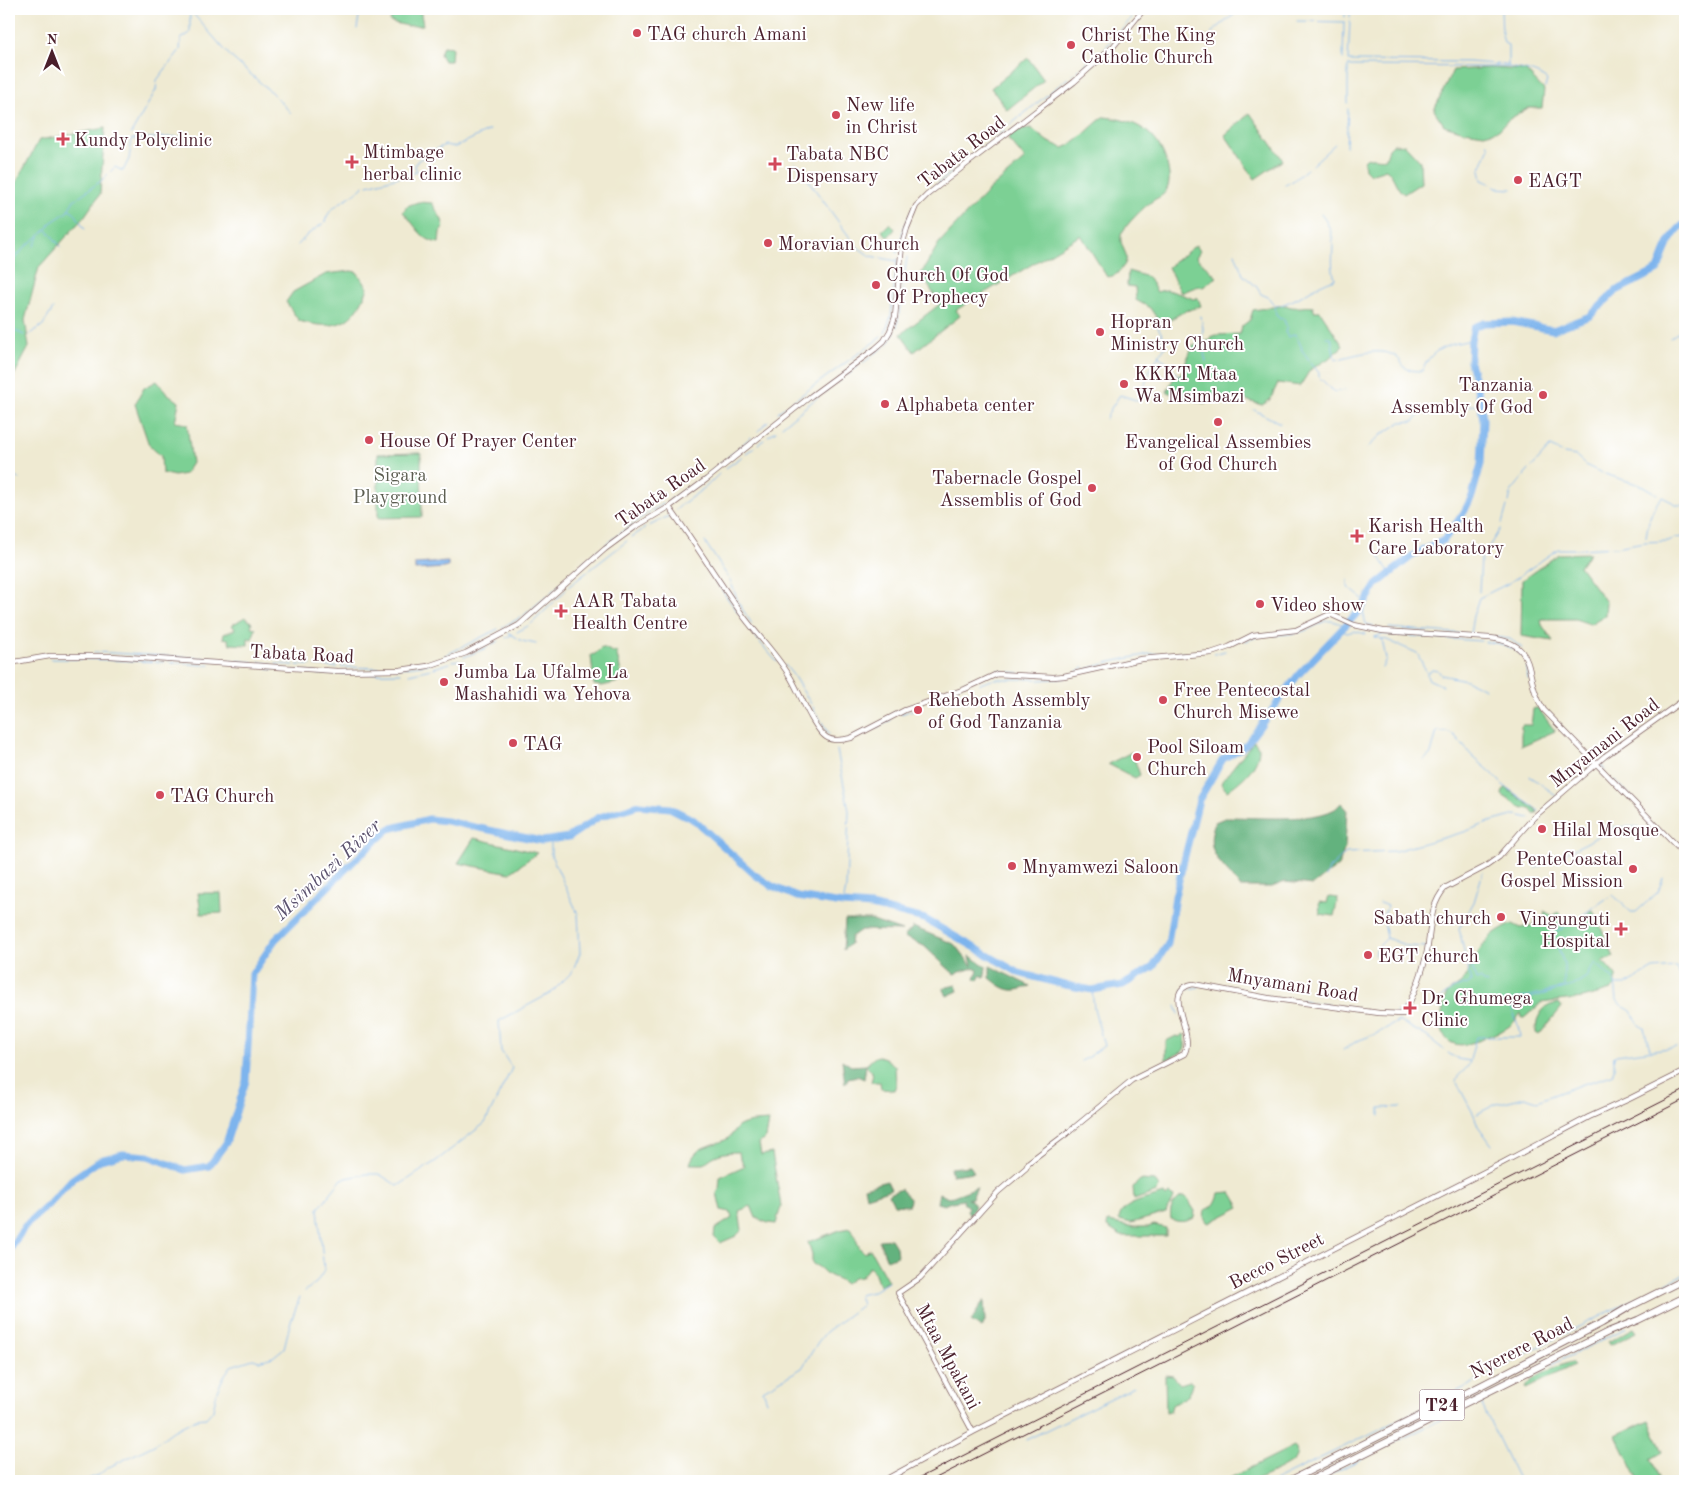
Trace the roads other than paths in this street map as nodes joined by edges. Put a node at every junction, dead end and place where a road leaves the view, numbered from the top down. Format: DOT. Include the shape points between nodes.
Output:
graph roads {
  1 [pos="1144,9"];
  2 [pos="669,507"];
  3 [pos="9,663"];
  4 [pos="1685,699"];
  5 [pos="1596,764"];
  6 [pos="1685,855"];
  7 [pos="1685,1071"];
  8 [pos="1685,1279"];
  9 [pos="898,1293"];
  10 [pos="1685,1297"];
  11 [pos="973,1432"];
  12 [pos="883,1481"];
  13 [pos="1290,1481"];
  14 [pos="1309,1481"];
  1 -- 2 [label="main road, Tabata Road" via="1112,48 1074,82 968,162 916,206 902,245 895,317 884,341"];
  2 -- 3 [label="main road, Tabata Road" via="605,549 519,625 466,652 428,666 337,671 76,656"];
  2 -- 5 [label="main road" via="744,617 781,663 816,726 826,737 833,739 852,738 905,710 997,674 1064,676 1142,659 1211,653 1253,635 1296,630 1335,616 1383,631 1501,639 1516,645 1524,655 1533,690 1544,710"];
  4 -- 5 [label="main road, Mnyamani Road"];
  5 -- 6 [label="main road"];
  5 -- 9 [label="main road, Mnyamani Road" via="1534,817 1499,857 1440,894 1429,923 1427,952 1404,1014 1188,985 1180,992 1177,1002 1187,1040 1184,1054 1132,1080 1029,1162 920,1278"];
  7 -- 11 [label="main road, Becco Street" via="1589,1116 1502,1164"];
  8 -- 13 [label="highway, Nyerere Road / T24"];
  9 -- 11 [label="main road, Mtaa Mpakani"];
  10 -- 14 [label="highway, Nyerere Road / T24"];
  11 -- 12 [label="main road, Becco Street"];
}
